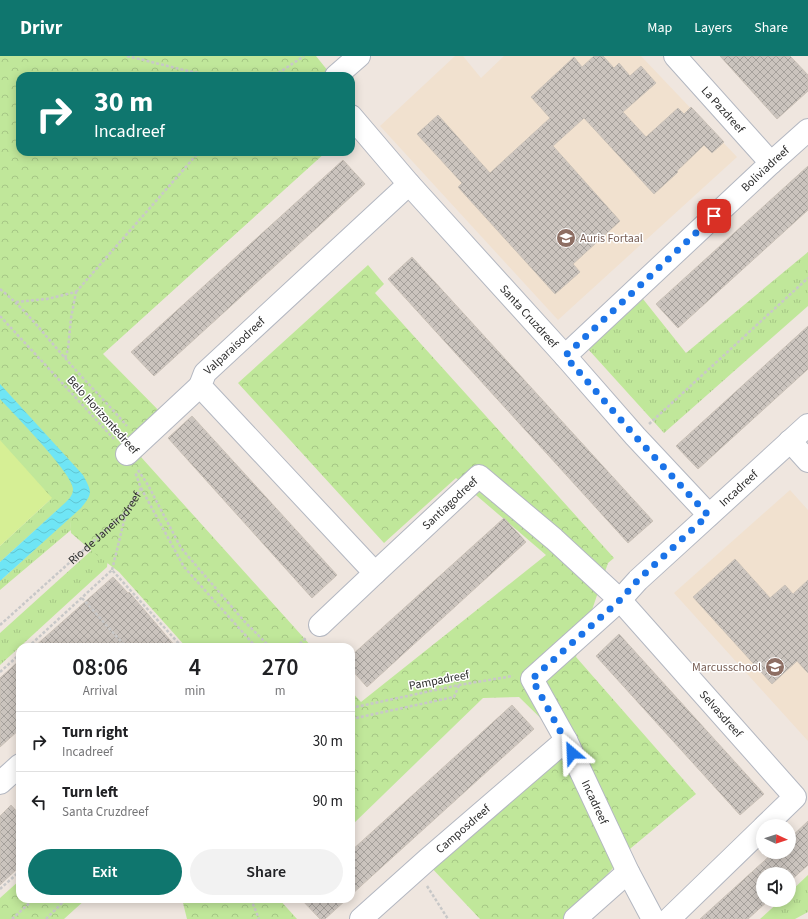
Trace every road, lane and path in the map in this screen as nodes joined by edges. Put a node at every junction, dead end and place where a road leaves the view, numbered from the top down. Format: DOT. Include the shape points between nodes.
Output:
graph roads {
  1 [pos="127,56"];
  2 [pos="304,56"];
  3 [pos="359,56"];
  4 [pos="675,56"];
  5 [pos="193,72"];
  6 [pos="280,72"];
  7 [pos="341,72"];
  8 [pos="355,121"];
  9 [pos="808,130"];
  10 [pos="195,156"];
  11 [pos="771,163"];
  12 [pos="409,184"];
  13 [pos="808,278"];
  14 [pos="0,289"];
  15 [pos="76,292"];
  16 [pos="15,302"];
  17 [pos="0,316"];
  18 [pos="565,356"];
  19 [pos="66,359"];
  20 [pos="200,386"];
  21 [pos="808,425"];
  22 [pos="635,436"];
  23 [pos="790,441"];
  24 [pos="134,448"];
  25 [pos="808,461"];
  26 [pos="142,488"];
  27 [pos="126,512"];
  28 [pos="708,515"];
  29 [pos="112,570"];
  30 [pos="375,573"];
  31 [pos="82,598"];
  32 [pos="620,600"];
  33 [pos="0,625"];
  34 [pos="320,626"];
  35 [pos="32,643"];
  36 [pos="122,643"];
  37 [pos="178,643"];
  38 [pos="252,643"];
  39 [pos="266,643"];
  40 [pos="16,658"];
  41 [pos="0,672"];
  42 [pos="532,679"];
  43 [pos="459,685"];
  44 [pos="355,707"];
  45 [pos="355,718"];
  46 [pos="566,740"];
  47 [pos="16,769"];
  48 [pos="0,783"];
  49 [pos="772,819"];
  50 [pos="756,835"];
  51 [pos="416,870"];
  52 [pos="628,872"];
  53 [pos="16,875"];
  54 [pos="0,889"];
  55 [pos="30,903"];
  56 [pos="62,903"];
  57 [pos="253,903"];
  58 [pos="12,919"];
  59 [pos="46,919"];
  60 [pos="259,919"];
  61 [pos="361,919"];
  62 [pos="448,919"];
  63 [pos="575,919"];
  64 [pos="653,919"];
  65 [pos="669,919"];
  1 -- 5 [label="path"];
  2 -- 6 [label="path"];
  3 -- 7 [label="street"];
  4 -- 11 [label="street, La Pazdreef"];
  8 -- 12 [label="street, Santa Cruzdreef"];
  9 -- 11 [label="street, Boliviadreef"];
  10 -- 15 [label="path"];
  11 -- 18 [label="street, Boliviadreef"];
  12 -- 18 [label="street, Santa Cruzdreef"];
  12 -- 20 [label="street, Valparaisodreef" via="205,373"];
  13 -- 22 [label="path"];
  14 -- 16 [label="path"];
  15 -- 16 [label="path" via="47,299"];
  15 -- 19 [label="path"];
  16 -- 19 [label="path" via="35,321"];
  17 -- 24 [label="path, Belo Horizontedreef"];
  18 -- 22 [label="street, Santa Cruzdreef"];
  19 -- 24 [label="path"];
  20 -- 24 [label="street"];
  20 -- 30 [label="street, Valparaisodreef"];
  21 -- 23 [label="street, Incadreef"];
  22 -- 28 [label="street, Santa Cruzdreef"];
  23 -- 25 [label="street"];
  23 -- 28 [label="street, Incadreef"];
  24 -- 26 [label="path, Rio de Janeirodreef"];
  24 -- 39 [label="path, Belo Horizontedreef" via="148,485 181,548"];
  26 -- 27 [label="path, Rio de Janeirodreef"];
  26 -- 38 [label="path" via="184,567"];
  27 -- 29 [label="path"];
  27 -- 33 [label="path, Rio de Janeirodreef"];
  28 -- 32 [label="street, Incadreef"];
  29 -- 31 [label="path"];
  29 -- 37 [label="path"];
  30 -- 32 [label="street, Santiagodreef" via="479,476 554,539"];
  30 -- 34 [label="street, Santiagodreef"];
  31 -- 35 [label="path"];
  31 -- 36 [label="path"];
  32 -- 42 [label="street, Incadreef"];
  32 -- 49 [label="street, Selvasdreef" via="796,797"];
  40 -- 41 [label="path"];
  42 -- 43 [label="path, Pampadreef" via="512,675"];
  42 -- 46 [label="street, Incadreef"];
  43 -- 44 [label="path, Pampadreef"];
  43 -- 45 [label="path" via="454,697"];
  46 -- 51 [label="street, Camposdreef"];
  46 -- 52 [label="street, Incadreef"];
  47 -- 48 [label="street"];
  50 -- 65 [label="street"];
  51 -- 61 [label="street, Camposdreef"];
  51 -- 62 [label="path"];
  52 -- 63 [label="street"];
  52 -- 64 [label="street, Incadreef"];
  53 -- 54 [label="path"];
  55 -- 58 [label="path"];
  56 -- 59 [label="path"];
  57 -- 60 [label="path"];
}
